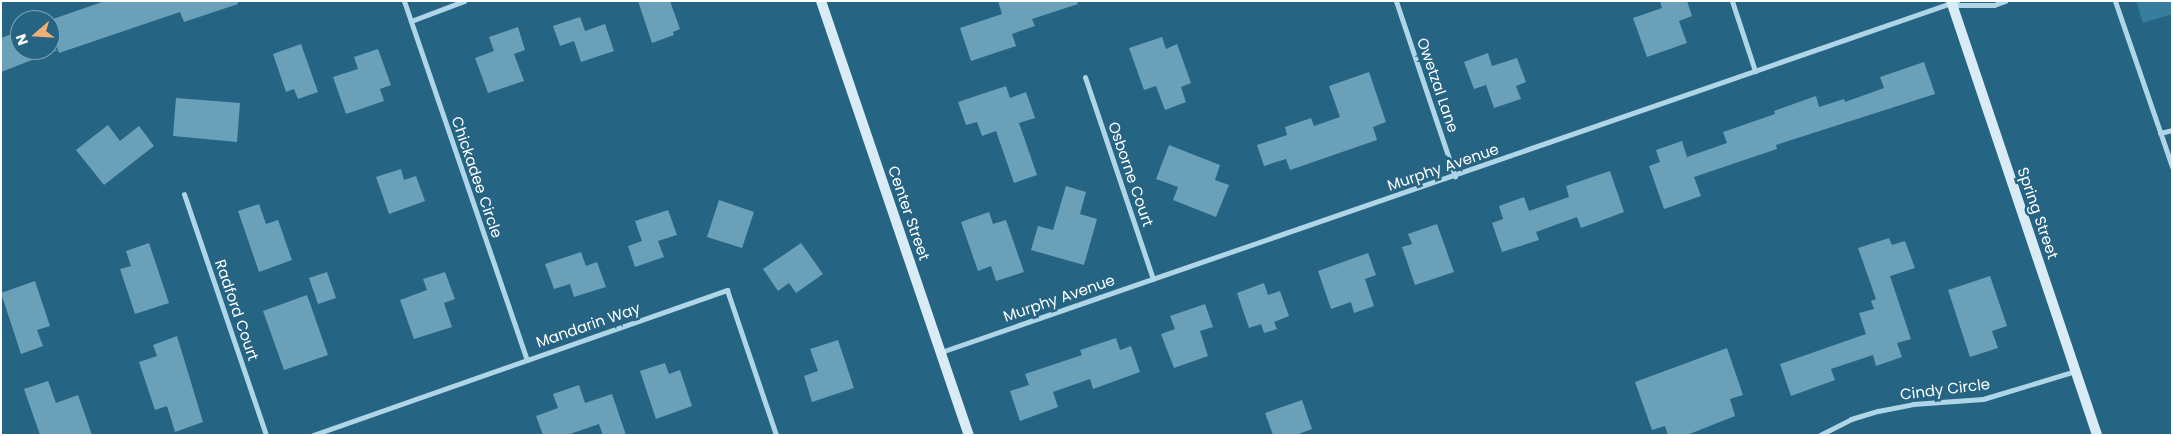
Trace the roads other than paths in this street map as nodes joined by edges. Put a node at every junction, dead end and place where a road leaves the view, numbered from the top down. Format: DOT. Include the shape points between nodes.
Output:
graph roads {
  1 [pos="404,1"];
  2 [pos="464,1"];
  3 [pos="821,1"];
  4 [pos="1396,1"];
  5 [pos="1732,1"];
  6 [pos="2005,1"];
  7 [pos="2115,1"];
  8 [pos="1953,2"];
  9 [pos="411,21"];
  10 [pos="1755,71"];
  11 [pos="1085,77"];
  12 [pos="2172,130"];
  13 [pos="2160,133"];
  14 [pos="2172,167"];
  15 [pos="1455,176"];
  16 [pos="184,194"];
  17 [pos="1153,279"];
  18 [pos="941,352"];
  19 [pos="526,360"];
  20 [pos="2076,372"];
  21 [pos="266,435"];
  22 [pos="313,435"];
  23 [pos="776,435"];
  24 [pos="969,435"];
  25 [pos="1820,435"];
  26 [pos="2097,435"];
  1 -- 9 [label="street, Chickadee Circle"];
  2 -- 9 [label="street"];
  3 -- 18 [label="main road, Center Street"];
  4 -- 15 [label="street, Owetzal Lane"];
  5 -- 10 [label="street"];
  6 -- 8 [label="street" via="1994,5"];
  7 -- 13 [label="street"];
  8 -- 10 [label="street, Murphy Avenue"];
  8 -- 20 [label="main road, Spring Street"];
  9 -- 19 [label="street, Chickadee Circle"];
  10 -- 15 [label="street, Murphy Avenue"];
  11 -- 17 [label="street, Osborne Court"];
  12 -- 13 [label="street"];
  13 -- 14 [label="street"];
  15 -- 17 [label="street, Murphy Avenue"];
  16 -- 21 [label="street, Radford Court"];
  17 -- 18 [label="street, Murphy Avenue"];
  18 -- 24 [label="main road, Center Street"];
  19 -- 22 [label="street, Mandarin Way"];
  19 -- 23 [label="street, Mandarin Way" via="727,290"];
  20 -- 25 [label="street, Cindy Circle" via="1983,399 1912,404 1878,411 1851,419"];
  20 -- 26 [label="main road, Spring Street"];
}
